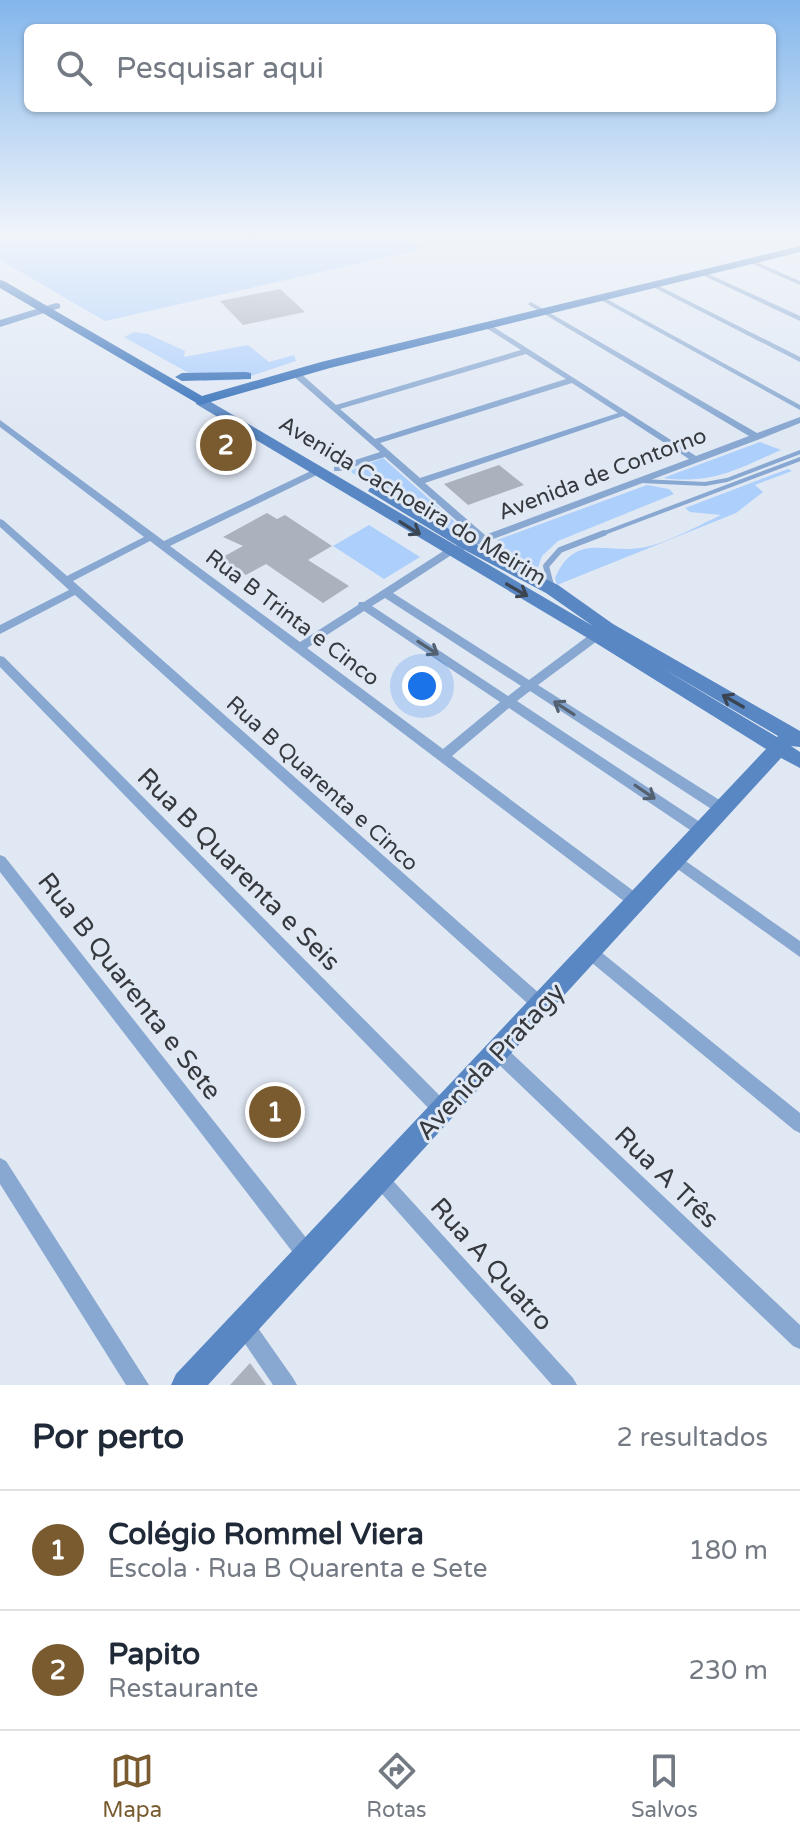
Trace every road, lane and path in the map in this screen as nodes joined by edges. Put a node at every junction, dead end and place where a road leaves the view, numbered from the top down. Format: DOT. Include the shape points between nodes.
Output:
graph roads {
  1 [pos="33,299"];
  2 [pos="38,299"];
  3 [pos="557,299"];
  4 [pos="598,299"];
  5 [pos="602,299"];
  6 [pos="680,299"];
  7 [pos="757,299"];
  8 [pos="531,304"];
  9 [pos="47,305"];
  10 [pos="544,312"];
  11 [pos="0,316"];
  12 [pos="800,319"];
  13 [pos="0,324"];
  14 [pos="489,326"];
  15 [pos="527,351"];
  16 [pos="800,360"];
  17 [pos="295,373"];
  18 [pos="182,377"];
  19 [pos="246,379"];
  20 [pos="573,380"];
  21 [pos="210,397"];
  22 [pos="334,408"];
  23 [pos="800,408"];
  24 [pos="622,414"];
  25 [pos="800,420"];
  26 [pos="0,423"];
  27 [pos="757,437"];
  28 [pos="374,442"];
  29 [pos="800,452"];
  30 [pos="384,454"];
  31 [pos="695,459"];
  32 [pos="800,459"];
  33 [pos="337,469"];
  34 [pos="318,471"];
  35 [pos="637,481"];
  36 [pos="417,482"];
  37 [pos="0,522"];
  38 [pos="153,536"];
  39 [pos="166,544"];
  40 [pos="466,545"];
  41 [pos="72,585"];
  42 [pos="552,589"];
  43 [pos="384,592"];
  44 [pos="363,605"];
  45 [pos="0,630"];
  46 [pos="602,632"];
  47 [pos="299,648"];
  48 [pos="0,660"];
  49 [pos="529,685"];
  50 [pos="509,701"];
  51 [pos="792,746"];
  52 [pos="443,756"];
  53 [pos="724,810"];
  54 [pos="704,832"];
  55 [pos="0,861"];
  56 [pos="677,861"];
  57 [pos="638,903"];
  58 [pos="800,950"];
  59 [pos="591,953"];
  60 [pos="542,1006"];
  61 [pos="498,1052"];
  62 [pos="444,1112"];
  63 [pos="800,1124"];
  64 [pos="0,1167"];
  65 [pos="380,1179"];
  66 [pos="308,1256"];
  67 [pos="244,1325"];
  68 [pos="800,1339"];
  69 [pos="138,1385"];
  70 [pos="187,1385"];
  71 [pos="286,1385"];
  72 [pos="566,1385"];
  1 -- 9 [label="main road, Avenida Cachoeira do Meirim"];
  2 -- 9 [label="main road, Avenida Cachoeira do Meirim"];
  3 -- 8 [label="main road"];
  4 -- 10 [label="main road"];
  5 -- 23 [label="street"];
  6 -- 16 [label="street"];
  7 -- 12 [label="street"];
  8 -- 10 [label="street"];
  8 -- 19 [label="main road"];
  9 -- 11 [label="street"];
  9 -- 13 [label="street"];
  9 -- 18 [label="main road, Avenida Cachoeira do Meirim"];
  9 -- 21 [label="main road, Avenida Cachoeira do Meirim"];
  10 -- 14 [label="main road"];
  10 -- 27 [label="street"];
  14 -- 15 [label="street"];
  14 -- 17 [label="main road"];
  15 -- 20 [label="street"];
  15 -- 22 [label="street"];
  17 -- 19 [label="main road"];
  17 -- 22 [label="street"];
  18 -- 19 [label="main road"];
  18 -- 21 [label="main road, Avenida Cachoeira do Meirim"];
  19 -- 21 [label="main road"];
  20 -- 24 [label="street"];
  20 -- 28 [label="street"];
  21 -- 33 [label="street, Avenida Cachoeira do Meirim"];
  21 -- 34 [label="street, Avenida Cachoeira do Meirim"];
  22 -- 28 [label="street"];
  24 -- 31 [label="street"];
  24 -- 36 [label="street"];
  25 -- 27 [label="street, Avenida de Contorno"];
  26 -- 38 [label="street, Rua B Trinta e Cinco"];
  27 -- 31 [label="street, Avenida de Contorno"];
  28 -- 30 [label="street"];
  29 -- 35 [label="lane" via="716,482"];
  30 -- 33 [label="street"];
  30 -- 36 [label="street"];
  31 -- 35 [label="street, Avenida de Contorno"];
  32 -- 42 [label="lane" via="560,550 546,566"];
  33 -- 40 [label="street, Avenida Cachoeira do Meirim"];
  34 -- 39 [label="street"];
  34 -- 40 [label="street, Avenida Cachoeira do Meirim, one-way"];
  35 -- 40 [label="street, Avenida de Contorno"];
  36 -- 40 [label="street"];
  37 -- 41 [label="street, Rua B Quarenta e Cinco"];
  38 -- 39 [label="street, Rua B Trinta e Cinco"];
  38 -- 41 [label="street"];
  39 -- 47 [label="street, Rua B Trinta e Cinco"];
  40 -- 42 [label="street, Avenida Cachoeira do Meirim"];
  40 -- 43 [label="street, Avenida de Contorno"];
  40 -- 46 [label="street, Avenida Cachoeira do Meirim, one-way"];
  41 -- 45 [label="street"];
  41 -- 60 [label="street, Rua B Quarenta e Cinco"];
  42 -- 46 [label="street, Avenida Cachoeira do Meirim"];
  43 -- 44 [label="street, Avenida de Contorno"];
  43 -- 49 [label="street"];
  44 -- 47 [label="street, Avenida de Contorno"];
  44 -- 50 [label="street, one-way"];
  46 -- 49 [label="street"];
  46 -- 51 [label="street, Avenida Cachoeira do Meirim"];
  47 -- 52 [label="street, Rua B Trinta e Cinco"];
  48 -- 62 [label="street, Rua B Quarenta e Seis"];
  49 -- 50 [label="street"];
  53 -- 49 [label="street, one-way"];
  50 -- 52 [label="street"];
  50 -- 54 [label="street, one-way"];
  51 -- 53 [label="street, Avenida Pratagy"];
  52 -- 57 [label="street, Rua B Trinta e Cinco"];
  53 -- 54 [label="street, Avenida Pratagy"];
  54 -- 56 [label="street, Avenida Pratagy"];
  55 -- 66 [label="street, Rua B Quarenta e Sete"];
  56 -- 57 [label="street, Avenida Pratagy"];
  56 -- 58 [label="street"];
  57 -- 59 [label="street, Avenida Pratagy"];
  59 -- 60 [label="street, Avenida Pratagy"];
  59 -- 63 [label="street"];
  60 -- 61 [label="street, Avenida Pratagy"];
  61 -- 62 [label="street, Avenida Pratagy"];
  61 -- 68 [label="street, Rua A Três"];
  62 -- 65 [label="street, Avenida Pratagy"];
  64 -- 69 [label="street"];
  65 -- 66 [label="street, Avenida Pratagy"];
  65 -- 72 [label="street, Rua A Quatro"];
  66 -- 67 [label="street, Avenida Pratagy"];
  67 -- 70 [label="street, Avenida Pratagy"];
  67 -- 71 [label="street"];
}
